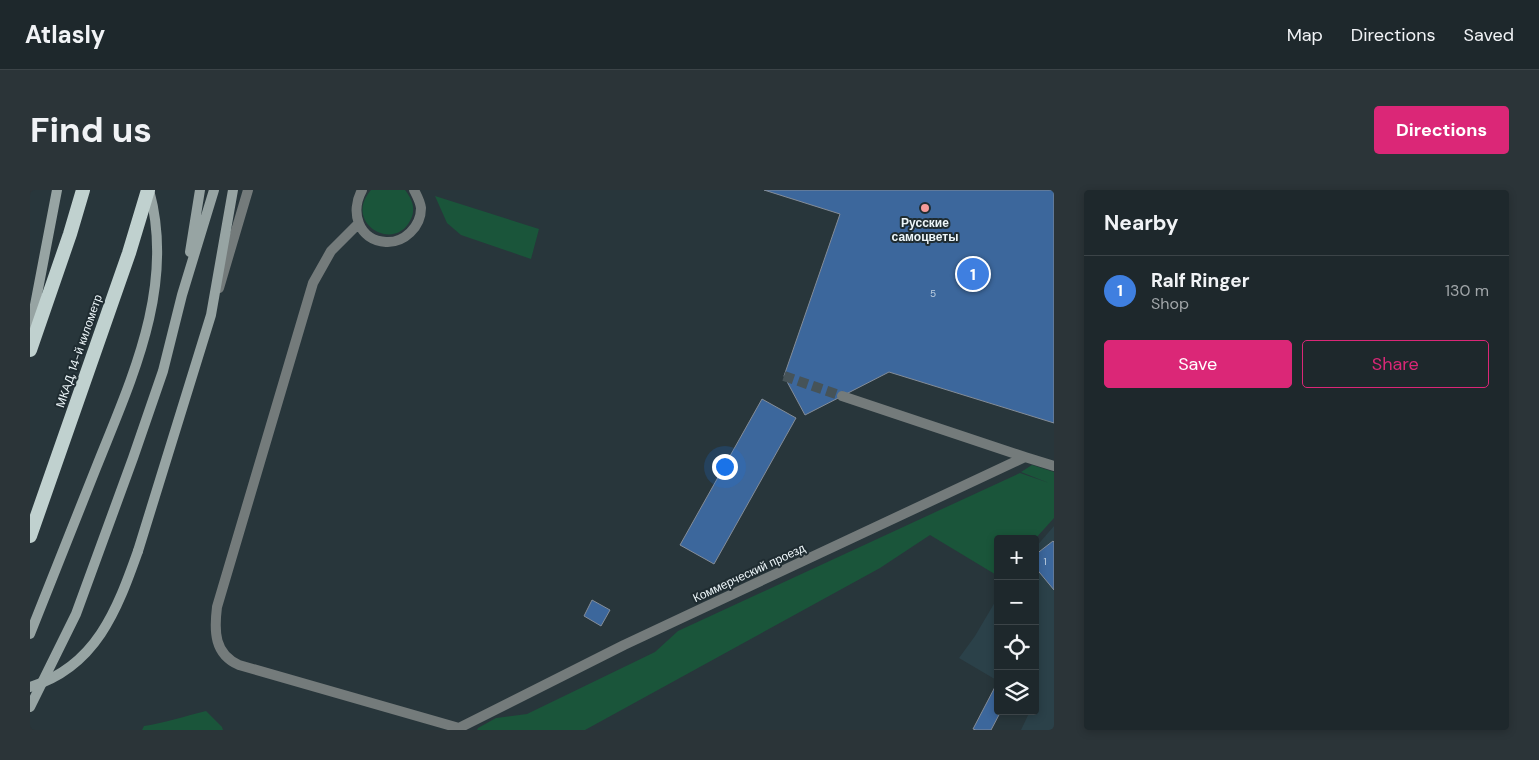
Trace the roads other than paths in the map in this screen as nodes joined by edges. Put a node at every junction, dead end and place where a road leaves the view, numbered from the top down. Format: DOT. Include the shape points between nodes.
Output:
graph roads {
  1 [pos="57,190"];
  2 [pos="83,190"];
  3 [pos="148,190"];
  4 [pos="200,190"];
  5 [pos="214,190"];
  6 [pos="233,190"];
  7 [pos="248,190"];
  8 [pos="362,190"];
  9 [pos="414,190"];
  10 [pos="358,224"];
  11 [pos="182,294"];
  12 [pos="211,315"];
  13 [pos="30,331"];
  14 [pos="30,350"];
  15 [pos="842,396"];
  16 [pos="1025,457"];
  17 [pos="1054,466"];
  18 [pos="30,536"];
  19 [pos="30,634"];
  20 [pos="30,687"];
  21 [pos="30,707"];
  22 [pos="459,729"];
  1 -- 13 [label="main road"];
  2 -- 14 [label="highway"];
  3 -- 18 [label="highway, МКАД, 14-й километр"];
  3 -- 19 [label="main road" via="156,228 157,265 147,330 131,380"];
  4 -- 11 [label="main road"];
  5 -- 11 [label="main road"];
  6 -- 12 [label="main road"];
  7 -- 12 [label="street"];
  8 -- 10 [label="street" via="355,211"];
  9 -- 10 [label="street" via="420,203 420,218 407,236 386,242 374,239"];
  10 -- 22 [label="street" via="331,251 313,282 217,607 215,631 222,652 239,665"];
  11 -- 21 [label="main road" via="163,371 79,605"];
  12 -- 20 [label="main road, bridge" via="138,551 112,618 86,654 73,666 59,676"];
  15 -- 16 [label="street"];
  16 -- 17 [label="street"];
  16 -- 22 [label="street, Коммерческий проезд" via="624,645"];
}
